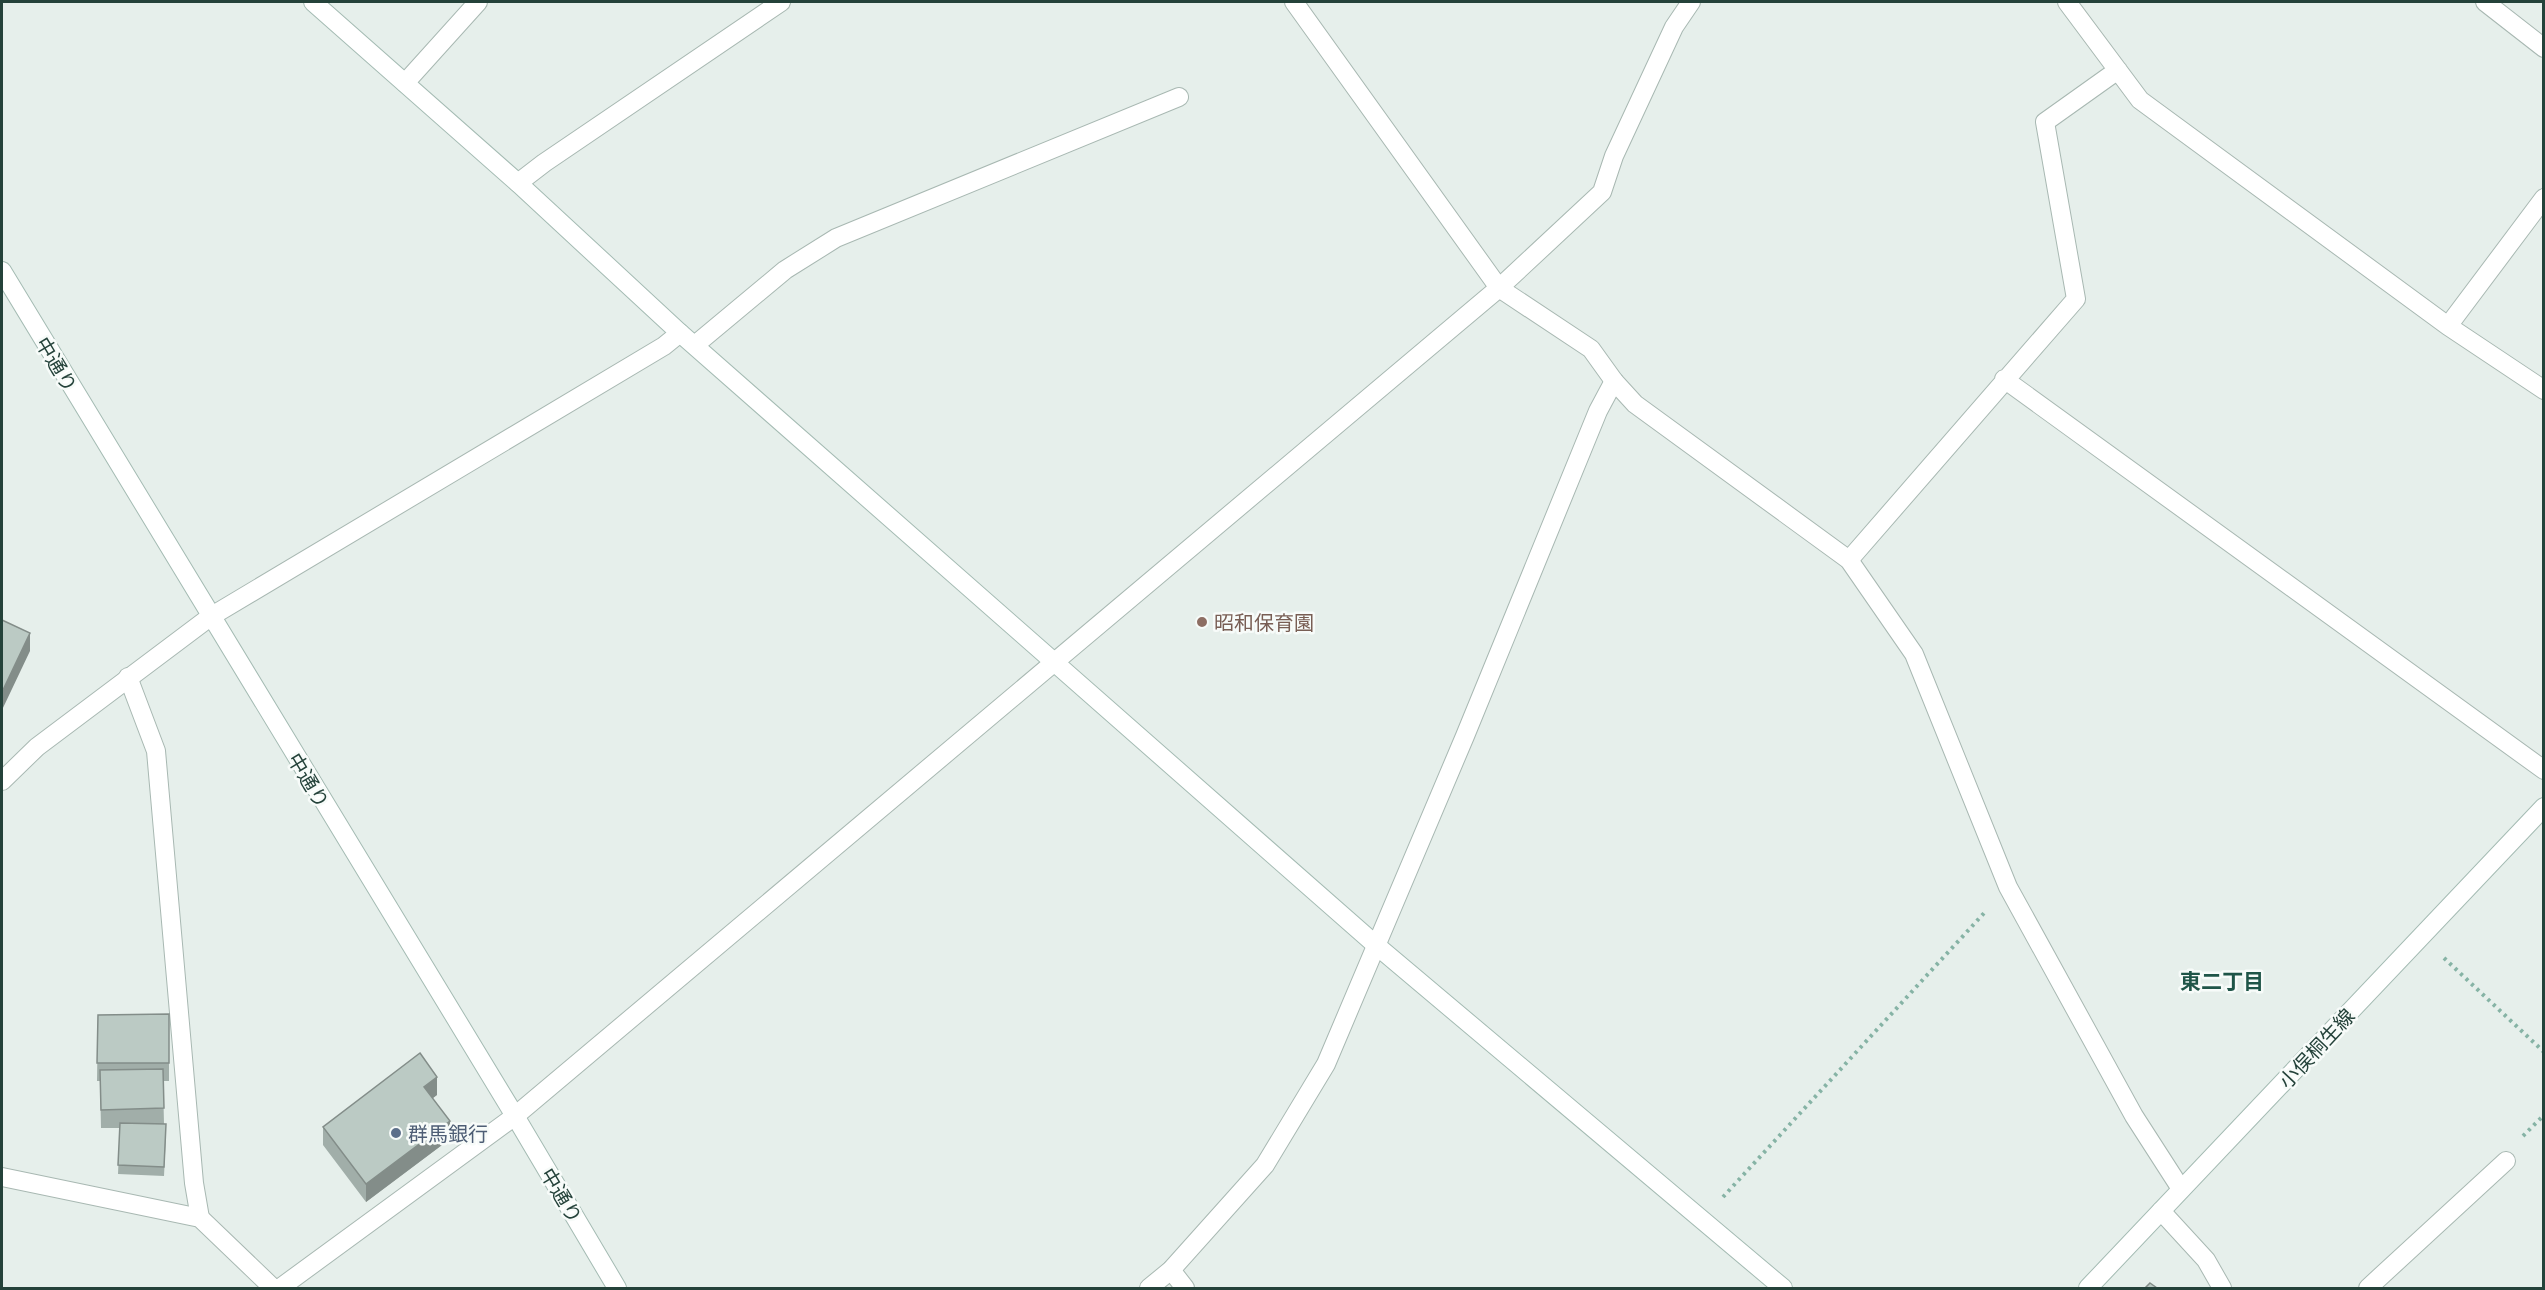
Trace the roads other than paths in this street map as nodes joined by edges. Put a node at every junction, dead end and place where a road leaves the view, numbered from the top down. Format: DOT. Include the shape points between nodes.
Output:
graph roads {
  1 [pos="313,2"];
  2 [pos="478,2"];
  3 [pos="781,2"];
  4 [pos="1294,2"];
  5 [pos="1691,2"];
  6 [pos="2067,2"];
  7 [pos="2485,2"];
  8 [pos="2544,48"];
  9 [pos="2118,70"];
  10 [pos="405,83"];
  11 [pos="1179,97"];
  12 [pos="518,183"];
  13 [pos="2544,198"];
  14 [pos="2,271"];
  15 [pos="1499,288"];
  16 [pos="2448,326"];
  17 [pos="680,333"];
  18 [pos="695,345"];
  19 [pos="2004,379"];
  20 [pos="1614,381"];
  21 [pos="2544,390"];
  22 [pos="1849,560"];
  23 [pos="210,617"];
  24 [pos="1055,663"];
  25 [pos="128,677"];
  26 [pos="2544,770"];
  27 [pos="2,781"];
  28 [pos="2544,807"];
  29 [pos="1377,946"];
  30 [pos="515,1116"];
  31 [pos="2506,1161"];
  32 [pos="2,1177"];
  33 [pos="2181,1189"];
  34 [pos="2161,1211"];
  35 [pos="200,1218"];
  36 [pos="1172,1270"];
  37 [pos="273,1288"];
  38 [pos="280,1288"];
  39 [pos="617,1288"];
  40 [pos="1149,1288"];
  41 [pos="1185,1288"];
  42 [pos="1783,1288"];
  43 [pos="2088,1288"];
  44 [pos="2222,1288"];
  45 [pos="2368,1288"];
  1 -- 10 [label="street"];
  2 -- 10 [label="street"];
  3 -- 12 [label="street"];
  4 -- 15 [label="street"];
  5 -- 15 [label="street" via="1669,38 1614,156 1602,192"];
  6 -- 9 [label="street"];
  7 -- 8 [label="street"];
  9 -- 16 [label="street" via="2140,100"];
  9 -- 19 [label="street" via="2045,122 2076,299"];
  10 -- 12 [label="street"];
  11 -- 18 [label="street" via="836,238 785,270"];
  12 -- 17 [label="street"];
  13 -- 16 [label="street"];
  14 -- 23 [label="street, 中通り"];
  15 -- 20 [label="street" via="1591,349"];
  15 -- 24 [label="street"];
  16 -- 21 [label="street"];
  17 -- 18 [label="street"];
  17 -- 23 [label="street"];
  18 -- 24 [label="street"];
  19 -- 22 [label="street"];
  19 -- 26 [label="street"];
  20 -- 22 [label="street" via="1635,404"];
  20 -- 29 [label="street" via="1598,411"];
  22 -- 33 [label="street" via="1914,654 2008,887 2134,1116"];
  23 -- 25 [label="street"];
  23 -- 30 [label="street, 中通り"];
  24 -- 29 [label="street"];
  24 -- 30 [label="street"];
  25 -- 27 [label="street" via="37,747"];
  25 -- 35 [label="street" via="156,751"];
  28 -- 33 [label="street, 小俣桐生線"];
  29 -- 36 [label="street" via="1326,1064 1265,1165"];
  29 -- 42 [label="street"];
  30 -- 38 [label="street"];
  30 -- 39 [label="street, 中通り"];
  31 -- 45 [label="street"];
  32 -- 35 [label="street"];
  33 -- 34 [label="street, 小俣桐生線"];
  34 -- 43 [label="street, 小俣桐生線"];
  34 -- 44 [label="street" via="2206,1260"];
  35 -- 37 [label="street"];
  36 -- 40 [label="street"];
  36 -- 41 [label="street"];
}
